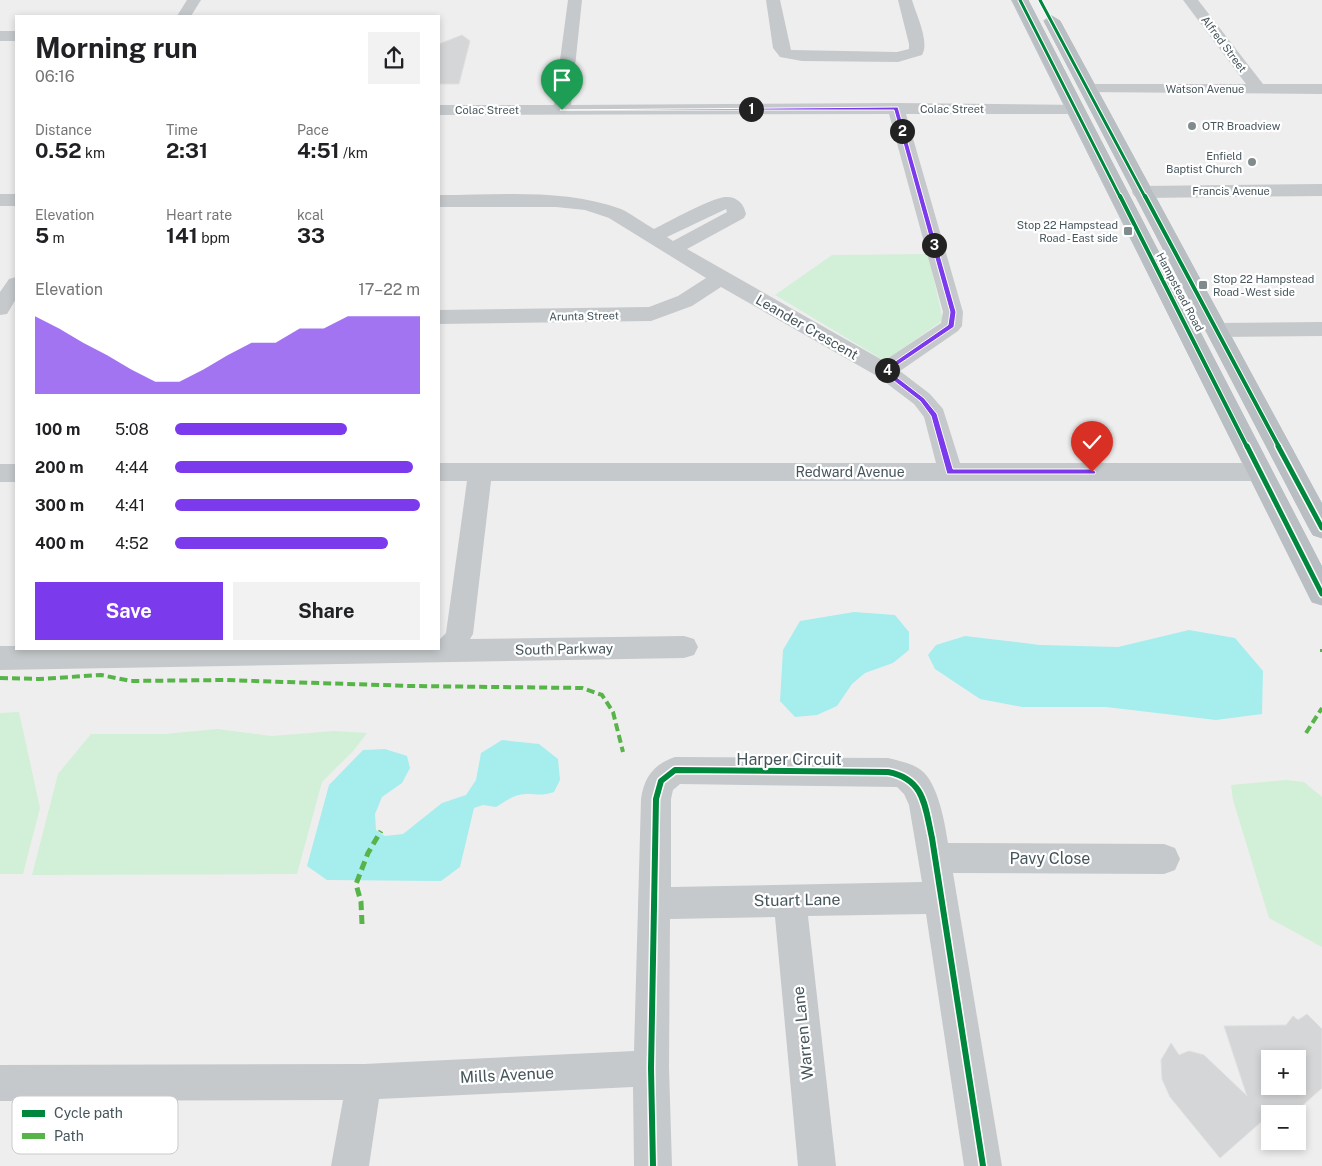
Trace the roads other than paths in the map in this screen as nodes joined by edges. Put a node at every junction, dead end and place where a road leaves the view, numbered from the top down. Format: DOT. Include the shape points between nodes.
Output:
graph roads {
  1 [pos="194,0"];
  2 [pos="575,0"];
  3 [pos="773,0"];
  4 [pos="904,0"];
  5 [pos="1020,0"];
  6 [pos="1040,0"];
  7 [pos="1190,0"];
  8 [pos="185,15"];
  9 [pos="0,36"];
  10 [pos="15,36"];
  11 [pos="1322,88"];
  12 [pos="1066,89"];
  13 [pos="1088,89"];
  14 [pos="1258,89"];
  15 [pos="896,108"];
  16 [pos="1076,109"];
  17 [pos="1098,109"];
  18 [pos="440,110"];
  19 [pos="562,110"];
  20 [pos="1322,190"];
  21 [pos="1116,191"];
  22 [pos="1140,192"];
  23 [pos="0,200"];
  24 [pos="15,200"];
  25 [pos="440,202"];
  26 [pos="652,237"];
  27 [pos="673,249"];
  28 [pos="720,278"];
  29 [pos="15,285"];
  30 [pos="0,309"];
  31 [pos="0,317"];
  32 [pos="15,317"];
  33 [pos="440,318"];
  34 [pos="1189,330"];
  35 [pos="1217,330"];
  36 [pos="1322,330"];
  37 [pos="885,371"];
  38 [pos="440,472"];
  39 [pos="480,472"];
  40 [pos="950,472"];
  41 [pos="1260,472"];
  42 [pos="1292,472"];
  43 [pos="0,473"];
  44 [pos="15,473"];
  45 [pos="1281,512"];
  46 [pos="1319,517"];
  47 [pos="1322,594"];
  48 [pos="684,647"];
  49 [pos="444,651"];
  50 [pos="0,658"];
  51 [pos="936,858"];
  52 [pos="1164,859"];
  53 [pos="940,898"];
  54 [pos="790,900"];
  55 [pos="654,903"];
  56 [pos="651,1068"];
  57 [pos="364,1082"];
  58 [pos="0,1083"];
  59 [pos="350,1166"];
  60 [pos="653,1166"];
  61 [pos="816,1166"];
  62 [pos="983,1166"];
  1 -- 8 [label="street"];
  2 -- 19 [label="street"];
  3 -- 4 [label="street" via="781,48 786,54 888,57 916,52 917,44"];
  5 -- 12 [label="highway, Hampstead Road"];
  6 -- 13 [label="highway, Hampstead Road"];
  7 -- 14 [label="street, Alfred Street"];
  9 -- 10 [label="street"];
  11 -- 14 [label="street, Watson Avenue"];
  12 -- 13 [label="highway"];
  12 -- 16 [label="highway, Hampstead Road"];
  13 -- 14 [label="street, Watson Avenue"];
  13 -- 17 [label="highway, Hampstead Road"];
  15 -- 16 [label="street, Colac Street"];
  15 -- 19 [label="street, Colac Street"];
  15 -- 37 [label="street" via="953,312 951,326"];
  16 -- 17 [label="highway"];
  16 -- 21 [label="highway, Hampstead Road"];
  17 -- 22 [label="highway, Hampstead Road"];
  18 -- 19 [label="street, Colac Street"];
  20 -- 22 [label="street, Francis Avenue"];
  21 -- 22 [label="highway"];
  21 -- 34 [label="highway, Hampstead Road"];
  22 -- 35 [label="highway, Hampstead Road"];
  23 -- 24 [label="street"];
  25 -- 26 [label="street, Leander Crescent" via="556,201 588,205 616,214"];
  26 -- 27 [label="street, Leander Crescent"];
  26 -- 27 [label="street" via="714,206 726,202 735,206 737,214"];
  27 -- 28 [label="street, Leander Crescent"];
  28 -- 33 [label="street, Arunta Street" via="685,301 652,314"];
  28 -- 37 [label="street, Leander Crescent"];
  29 -- 30 [label="street"];
  31 -- 32 [label="street"];
  34 -- 35 [label="highway"];
  34 -- 41 [label="highway, Hampstead Road"];
  35 -- 36 [label="street"];
  35 -- 42 [label="highway, Hampstead Road"];
  37 -- 40 [label="street, Leander Crescent" via="922,399 935,415"];
  38 -- 39 [label="street, Redward Avenue"];
  39 -- 40 [label="street, Redward Avenue"];
  39 -- 49 [label="street" via="459,634 453,645"];
  40 -- 41 [label="street, Redward Avenue"];
  41 -- 42 [label="highway"];
  41 -- 45 [label="highway, Hampstead Road"];
  42 -- 46 [label="highway, Hampstead Road"];
  43 -- 44 [label="street"];
  45 -- 46 [label="highway"];
  45 -- 47 [label="highway, Hampstead Road"];
  48 -- 49 [label="street, South Parkway"];
  49 -- 50 [label="street, South Parkway"];
  51 -- 52 [label="street, Pavy Close"];
  51 -- 53 [label="street, Harper Circuit"];
  51 -- 55 [label="street, Harper Circuit" via="921,795 916,784 904,775 888,772 675,770 658,784"];
  53 -- 54 [label="street, Stuart Lane"];
  53 -- 62 [label="street, Harper Circuit"];
  54 -- 55 [label="street, Stuart Lane"];
  54 -- 61 [label="street, Warren Lane"];
  55 -- 56 [label="street, Harper Circuit"];
  56 -- 57 [label="street, Mills Avenue"];
  56 -- 60 [label="street, Harper Circuit"];
  57 -- 58 [label="street, Mills Avenue"];
  57 -- 59 [label="street"];
}
